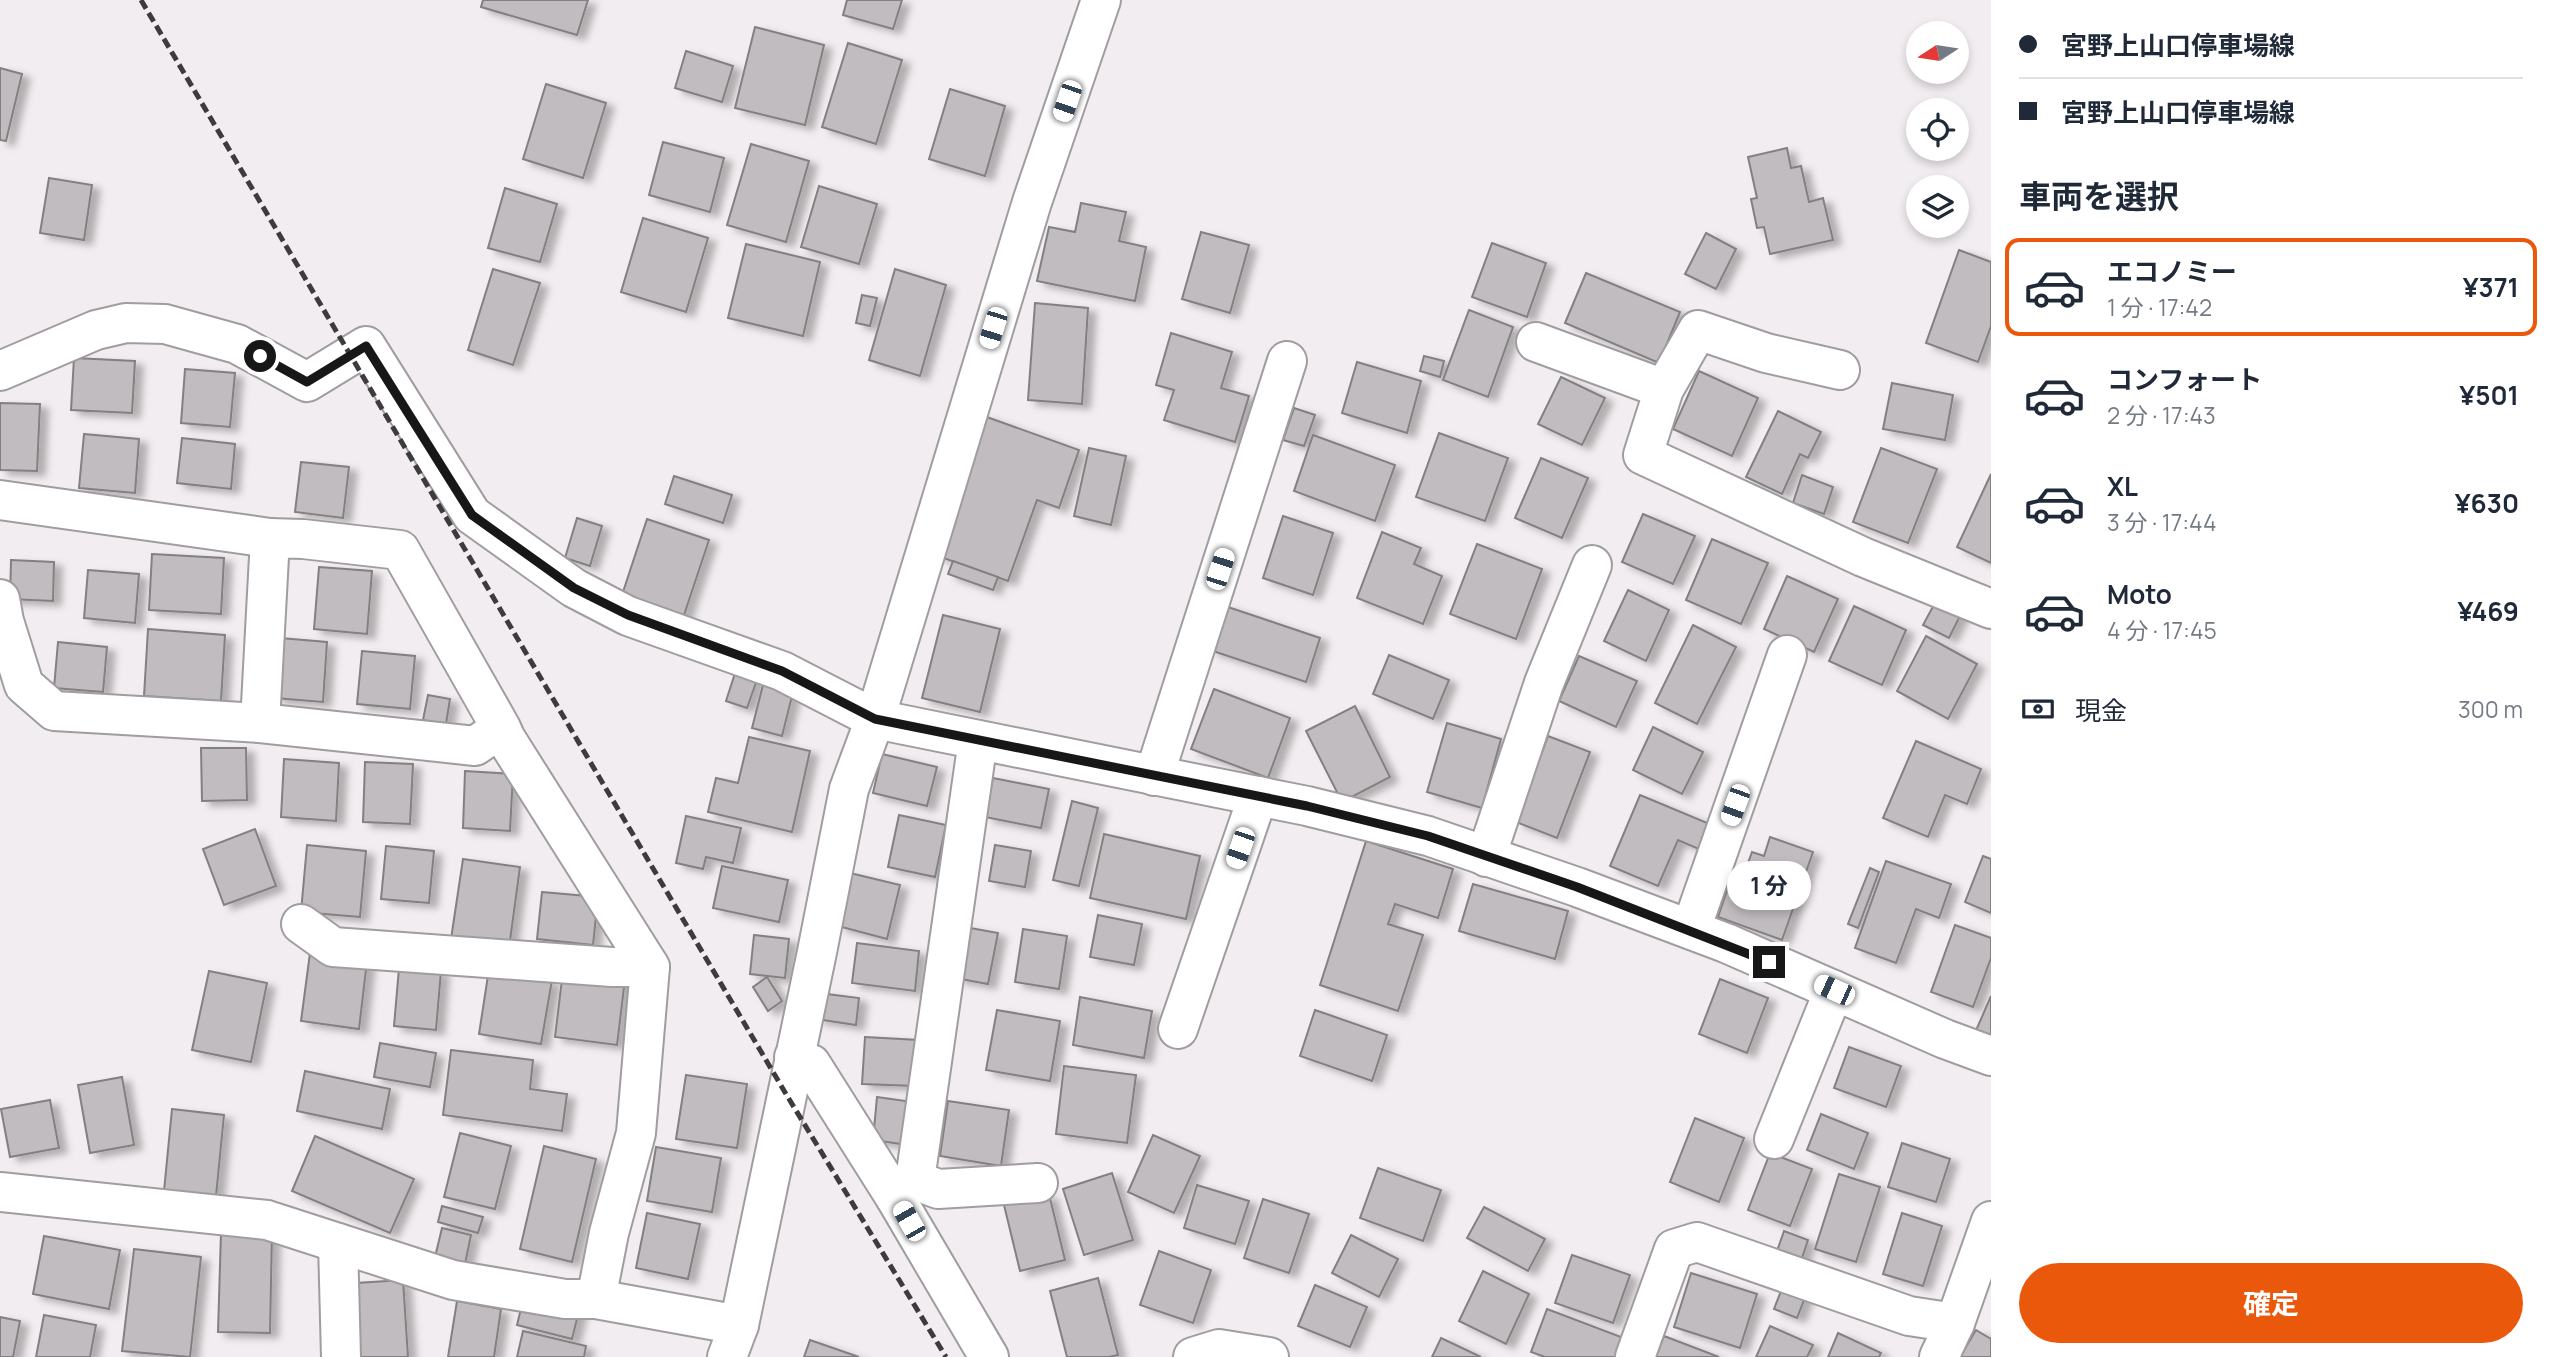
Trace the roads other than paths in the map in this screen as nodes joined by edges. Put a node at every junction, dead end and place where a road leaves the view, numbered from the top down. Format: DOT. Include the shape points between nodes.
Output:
graph roads {
  1 [pos="1101,0"];
  2 [pos="1536,342"];
  3 [pos="1287,361"];
  4 [pos="1840,370"];
  5 [pos="0,371"];
  6 [pos="1664,389"];
  7 [pos="0,500"];
  8 [pos="270,538"];
  9 [pos="1592,565"];
  10 [pos="0,599"];
  11 [pos="1991,609"];
  12 [pos="1787,655"];
  13 [pos="875,719"];
  14 [pos="260,723"];
  15 [pos="501,728"];
  16 [pos="978,740"];
  17 [pos="1154,776"];
  18 [pos="1258,796"];
  19 [pos="1486,857"];
  20 [pos="301,924"];
  21 [pos="1690,929"];
  22 [pos="650,967"];
  23 [pos="1834,990"];
  24 [pos="1178,1029"];
  25 [pos="1991,1056"];
  26 [pos="794,1057"];
  27 [pos="1774,1139"];
  28 [pos="1038,1183"];
  29 [pos="905,1189"];
  30 [pos="0,1192"];
  31 [pos="1991,1222"];
  32 [pos="338,1243"];
  33 [pos="596,1299"];
  34 [pos="1955,1323"];
  35 [pos="733,1341"];
  36 [pos="341,1357"];
  37 [pos="989,1357"];
  38 [pos="1193,1357"];
  39 [pos="1269,1357"];
  40 [pos="1635,1357"];
  41 [pos="1939,1357"];
  1 -- 13 [label="street" via="1032,202"];
  2 -- 6 [label="street"];
  3 -- 17 [label="street"];
  4 -- 6 [label="street" via="1766,353 1698,330"];
  5 -- 13 [label="street" via="96,330 127,323 165,324 237,344 307,382 366,346 472,515 574,588 628,615 782,671"];
  6 -- 11 [label="street" via="1643,455 1863,557"];
  7 -- 8 [label="street"];
  8 -- 14 [label="street"];
  8 -- 15 [label="street" via="400,550"];
  9 -- 19 [label="street" via="1544,683"];
  10 -- 14 [label="street" via="24,685 54,710"];
  12 -- 21 [label="street"];
  13 -- 16 [label="street"];
  13 -- 26 [label="street" via="849,789"];
  14 -- 15 [label="street" via="475,746"];
  15 -- 22 [label="street"];
  16 -- 17 [label="street"];
  16 -- 29 [label="street"];
  17 -- 18 [label="street"];
  18 -- 19 [label="street" via="1428,836"];
  18 -- 24 [label="street"];
  19 -- 21 [label="street"];
  20 -- 22 [label="street" via="333,947"];
  21 -- 23 [label="street"];
  22 -- 33 [label="street" via="636,1133"];
  23 -- 25 [label="street"];
  23 -- 27 [label="street"];
  26 -- 29 [label="street" via="811,1064"];
  26 -- 35 [label="street"];
  28 -- 29 [label="street"];
  29 -- 37 [label="street"];
  30 -- 32 [label="street" via="267,1220"];
  31 -- 34 [label="street"];
  32 -- 33 [label="street" via="453,1280 565,1299"];
  32 -- 36 [label="street"];
  33 -- 35 [label="street"];
  34 -- 40 [label="street" via="1909,1315 1697,1242 1674,1249"];
  34 -- 41 [label="street"];
  38 -- 39 [label="street" via="1219,1349"];
}
